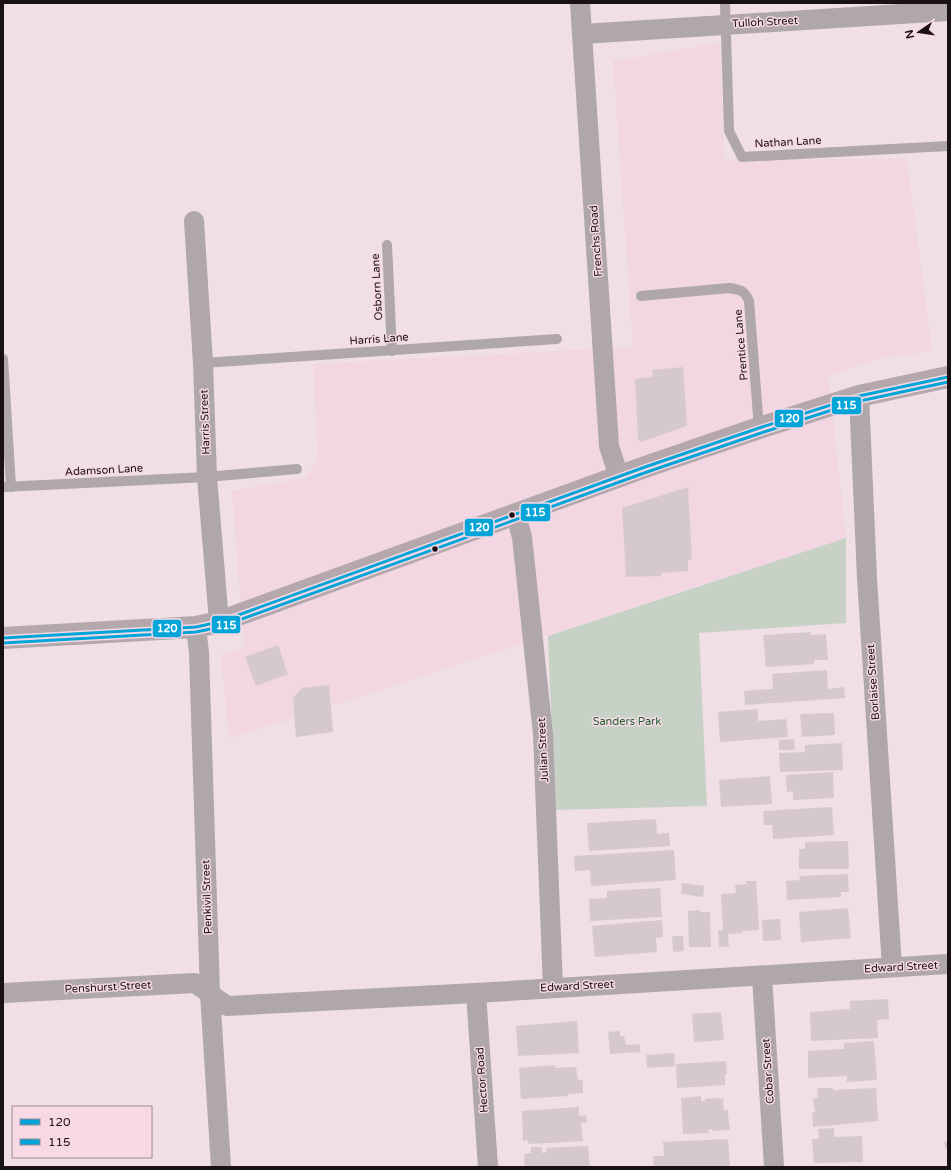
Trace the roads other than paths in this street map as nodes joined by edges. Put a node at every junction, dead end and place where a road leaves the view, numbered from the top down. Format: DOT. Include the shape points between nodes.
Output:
graph roads {
  1 [pos="580,3"];
  2 [pos="725,3"];
  3 [pos="948,11"];
  4 [pos="726,24"];
  5 [pos="582,34"];
  6 [pos="948,146"];
  7 [pos="194,221"];
  8 [pos="387,245"];
  9 [pos="641,296"];
  10 [pos="557,340"];
  11 [pos="392,351"];
  12 [pos="3,360"];
  13 [pos="203,363"];
  14 [pos="948,377"];
  15 [pos="859,396"];
  16 [pos="759,428"];
  17 [pos="297,469"];
  18 [pos="207,477"];
  19 [pos="619,477"];
  20 [pos="7,487"];
  21 [pos="516,515"];
  22 [pos="219,622"];
  23 [pos="196,627"];
  24 [pos="3,638"];
  25 [pos="948,964"];
  26 [pos="892,967"];
  27 [pos="762,976"];
  28 [pos="553,988"];
  29 [pos="3,993"];
  30 [pos="476,993"];
  31 [pos="210,994"];
  32 [pos="221,1167"];
  33 [pos="488,1167"];
  34 [pos="774,1167"];
  1 -- 5 [label="street, Frenchs Road"];
  2 -- 4 [label="lane"];
  3 -- 4 [label="street, Tulloh Street"];
  4 -- 5 [label="street, Tulloh Street"];
  4 -- 6 [label="lane, Nathan Lane" via="729,131 742,157"];
  5 -- 19 [label="street, Frenchs Road" via="609,446"];
  7 -- 13 [label="street, Harris Street"];
  8 -- 11 [label="lane, Osborn Lane"];
  9 -- 16 [label="lane, Prentice Lane" via="729,288 740,289 745,293 749,302"];
  10 -- 11 [label="lane, Harris Lane"];
  11 -- 13 [label="lane, Harris Lane"];
  12 -- 20 [label="lane"];
  13 -- 18 [label="street, Harris Street"];
  14 -- 15 [label="main road"];
  15 -- 16 [label="main road"];
  15 -- 26 [label="street, Borlaise Street" via="867,578"];
  16 -- 19 [label="main road"];
  17 -- 18 [label="lane, Adamson Lane"];
  18 -- 20 [label="lane, Adamson Lane"];
  18 -- 22 [label="street, Harris Street"];
  19 -- 21 [label="main road"];
  21 -- 22 [label="main road"];
  21 -- 28 [label="street, Julian Street" via="522,537 543,734"];
  22 -- 23 [label="main road"];
  23 -- 24 [label="main road"];
  23 -- 31 [label="street, Penkivil Street" via="199,653"];
  25 -- 26 [label="street, Edward Street"];
  26 -- 27 [label="street, Edward Street"];
  27 -- 28 [label="street, Edward Street"];
  27 -- 34 [label="street, Cobar Street"];
  28 -- 30 [label="street, Edward Street"];
  29 -- 31 [label="street, Penshurst Street" via="195,983"];
  30 -- 31 [label="street, Edward Street" via="227,1006"];
  30 -- 33 [label="street, Hector Road"];
  31 -- 32 [label="street, Penkivil Street"];
}
